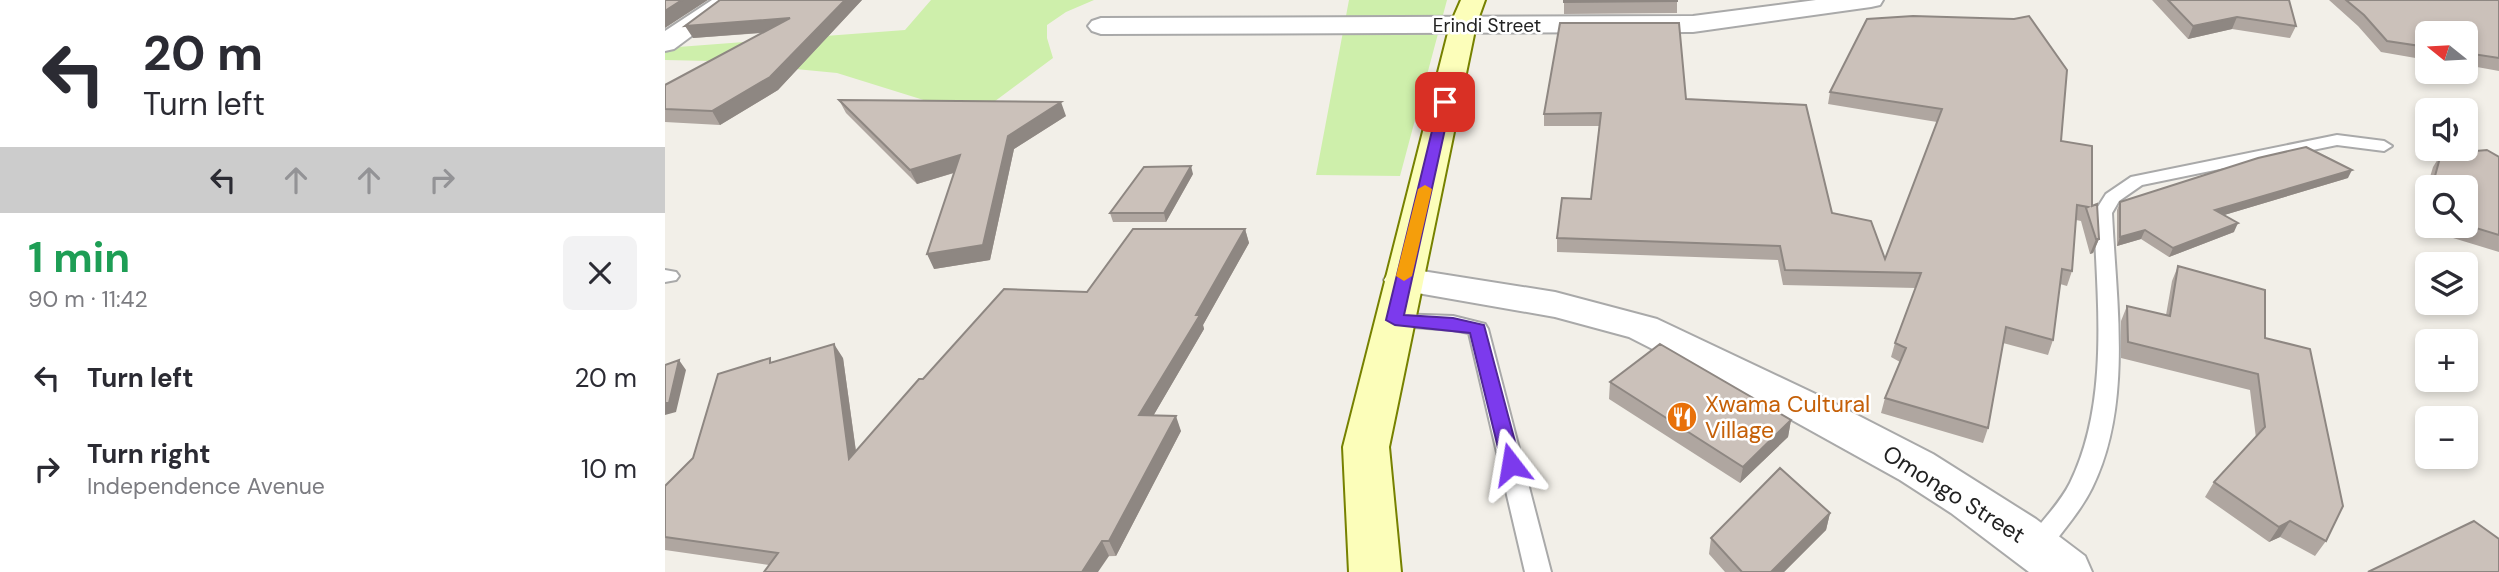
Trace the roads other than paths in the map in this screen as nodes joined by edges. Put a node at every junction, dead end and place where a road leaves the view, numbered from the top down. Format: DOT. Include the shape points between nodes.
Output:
graph roads {
  1 [pos="728,0"];
  2 [pos="1871,0"];
  3 [pos="1468,13"];
  4 [pos="1101,26"];
  5 [pos="665,43"];
  6 [pos="2384,146"];
  7 [pos="1399,300"];
  8 [pos="2051,559"];
  9 [pos="1375,572"];
  10 [pos="1538,572"];
  1 -- 5 [label="street"];
  2 -- 3 [label="street, Erindi Street" via="1706,23"];
  3 -- 4 [label="street, Erindi Street"];
  3 -- 7 [label="main road"];
  6 -- 8 [label="lane" via="2337,140 2137,181 2112,198 2103,213 2106,398 2095,446"];
  7 -- 8 [label="street, Omongo Street" via="1567,306 1643,328 1898,456 1948,485"];
  7 -- 9 [label="main road" via="1366,447"];
  7 -- 10 [label="lane" via="1478,329"];
}
